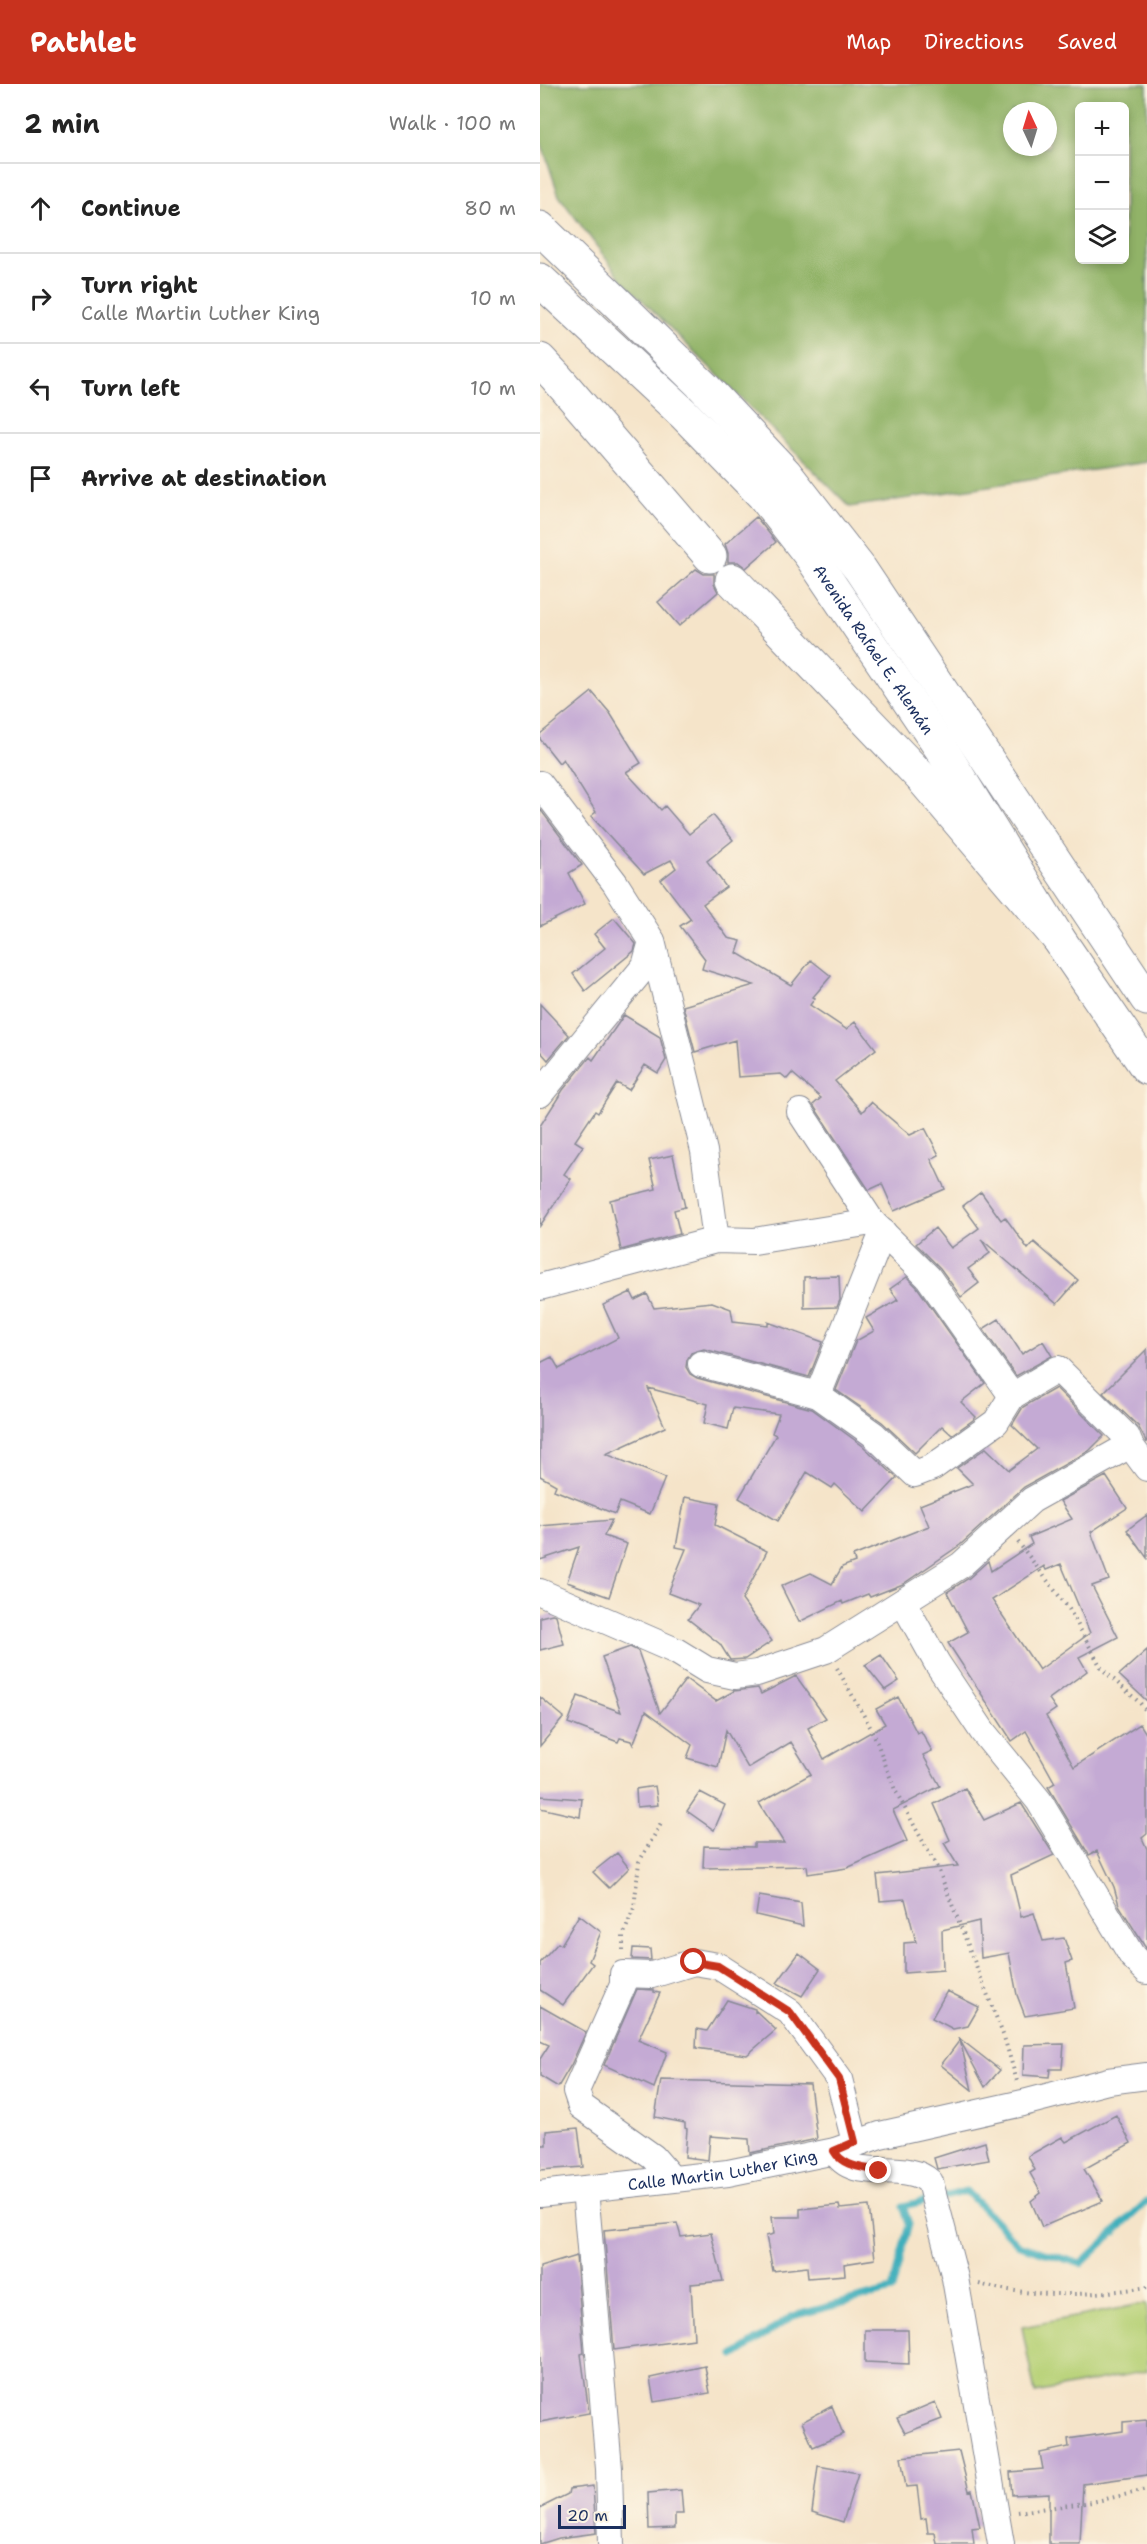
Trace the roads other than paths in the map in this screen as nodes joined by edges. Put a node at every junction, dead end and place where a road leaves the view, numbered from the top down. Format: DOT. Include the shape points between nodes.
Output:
graph roads {
  1 [pos="540,228"];
  2 [pos="540,280"];
  3 [pos="540,360"];
  4 [pos="710,556"];
  5 [pos="732,580"];
  6 [pos="540,784"];
  7 [pos="1058,938"];
  8 [pos="652,941"];
  9 [pos="1147,999"];
  10 [pos="1147,1068"];
  11 [pos="542,1086"];
  12 [pos="800,1112"];
  13 [pos="878,1227"];
  14 [pos="716,1240"];
  15 [pos="540,1287"];
  16 [pos="701,1364"];
  17 [pos="818,1395"];
  18 [pos="1012,1396"];
  19 [pos="1130,1445"];
  20 [pos="1147,1468"];
  21 [pos="540,1592"];
  22 [pos="903,1602"];
  23 [pos="1147,1971"];
  24 [pos="1147,2076"];
  25 [pos="845,2147"];
  26 [pos="672,2179"];
  27 [pos="585,2189"];
  28 [pos="540,2194"];
  29 [pos="610,2544"];
  30 [pos="1001,2544"];
  1 -- 9 [label="main road, Avenida Rafael E. Alemán" via="704,387 792,482 860,569"];
  2 -- 7 [label="main road, Avenida Rafael E. Alemán" via="685,415 763,495 810,555 942,750"];
  3 -- 4 [label="main road"];
  5 -- 7 [label="main road" via="920,776"];
  6 -- 8 [label="street" via="615,883"];
  7 -- 10 [label="main road, Avenida Rafael E. Alemán"];
  8 -- 11 [label="street" via="645,966"];
  8 -- 14 [label="street" via="704,1151"];
  12 -- 13 [label="street"];
  13 -- 14 [label="street" via="754,1241"];
  13 -- 17 [label="street"];
  13 -- 18 [label="street" via="928,1277"];
  14 -- 15 [label="street"];
  16 -- 17 [label="street"];
  17 -- 18 [label="street" via="873,1434 915,1473 933,1467 996,1422"];
  18 -- 19 [label="street" via="1058,1370"];
  19 -- 20 [label="street"];
  19 -- 22 [label="street" via="1032,1500 961,1565"];
  21 -- 22 [label="street" via="676,1651 707,1670 735,1676 757,1673 826,1650"];
  22 -- 23 [label="street" via="937,1663 983,1732 1039,1801 1132,1956"];
  24 -- 25 [label="street, Calle Martin Luther King" via="1108,2081"];
  25 -- 26 [label="street, Calle Martin Luther King" via="728,2173"];
  25 -- 26 [label="street" via="839,2079 790,2012 718,1966 694,1962 652,1975 623,1974 623,1985 576,2091 577,2098 581,2106 653,2157"];
  25 -- 30 [label="street" via="839,2160 848,2164 879,2171 914,2171 930,2182 955,2278"];
  26 -- 27 [label="street, Calle Martin Luther King"];
  27 -- 28 [label="street, Calle Martin Luther King"];
  27 -- 29 [label="street" via="609,2469"];
}
